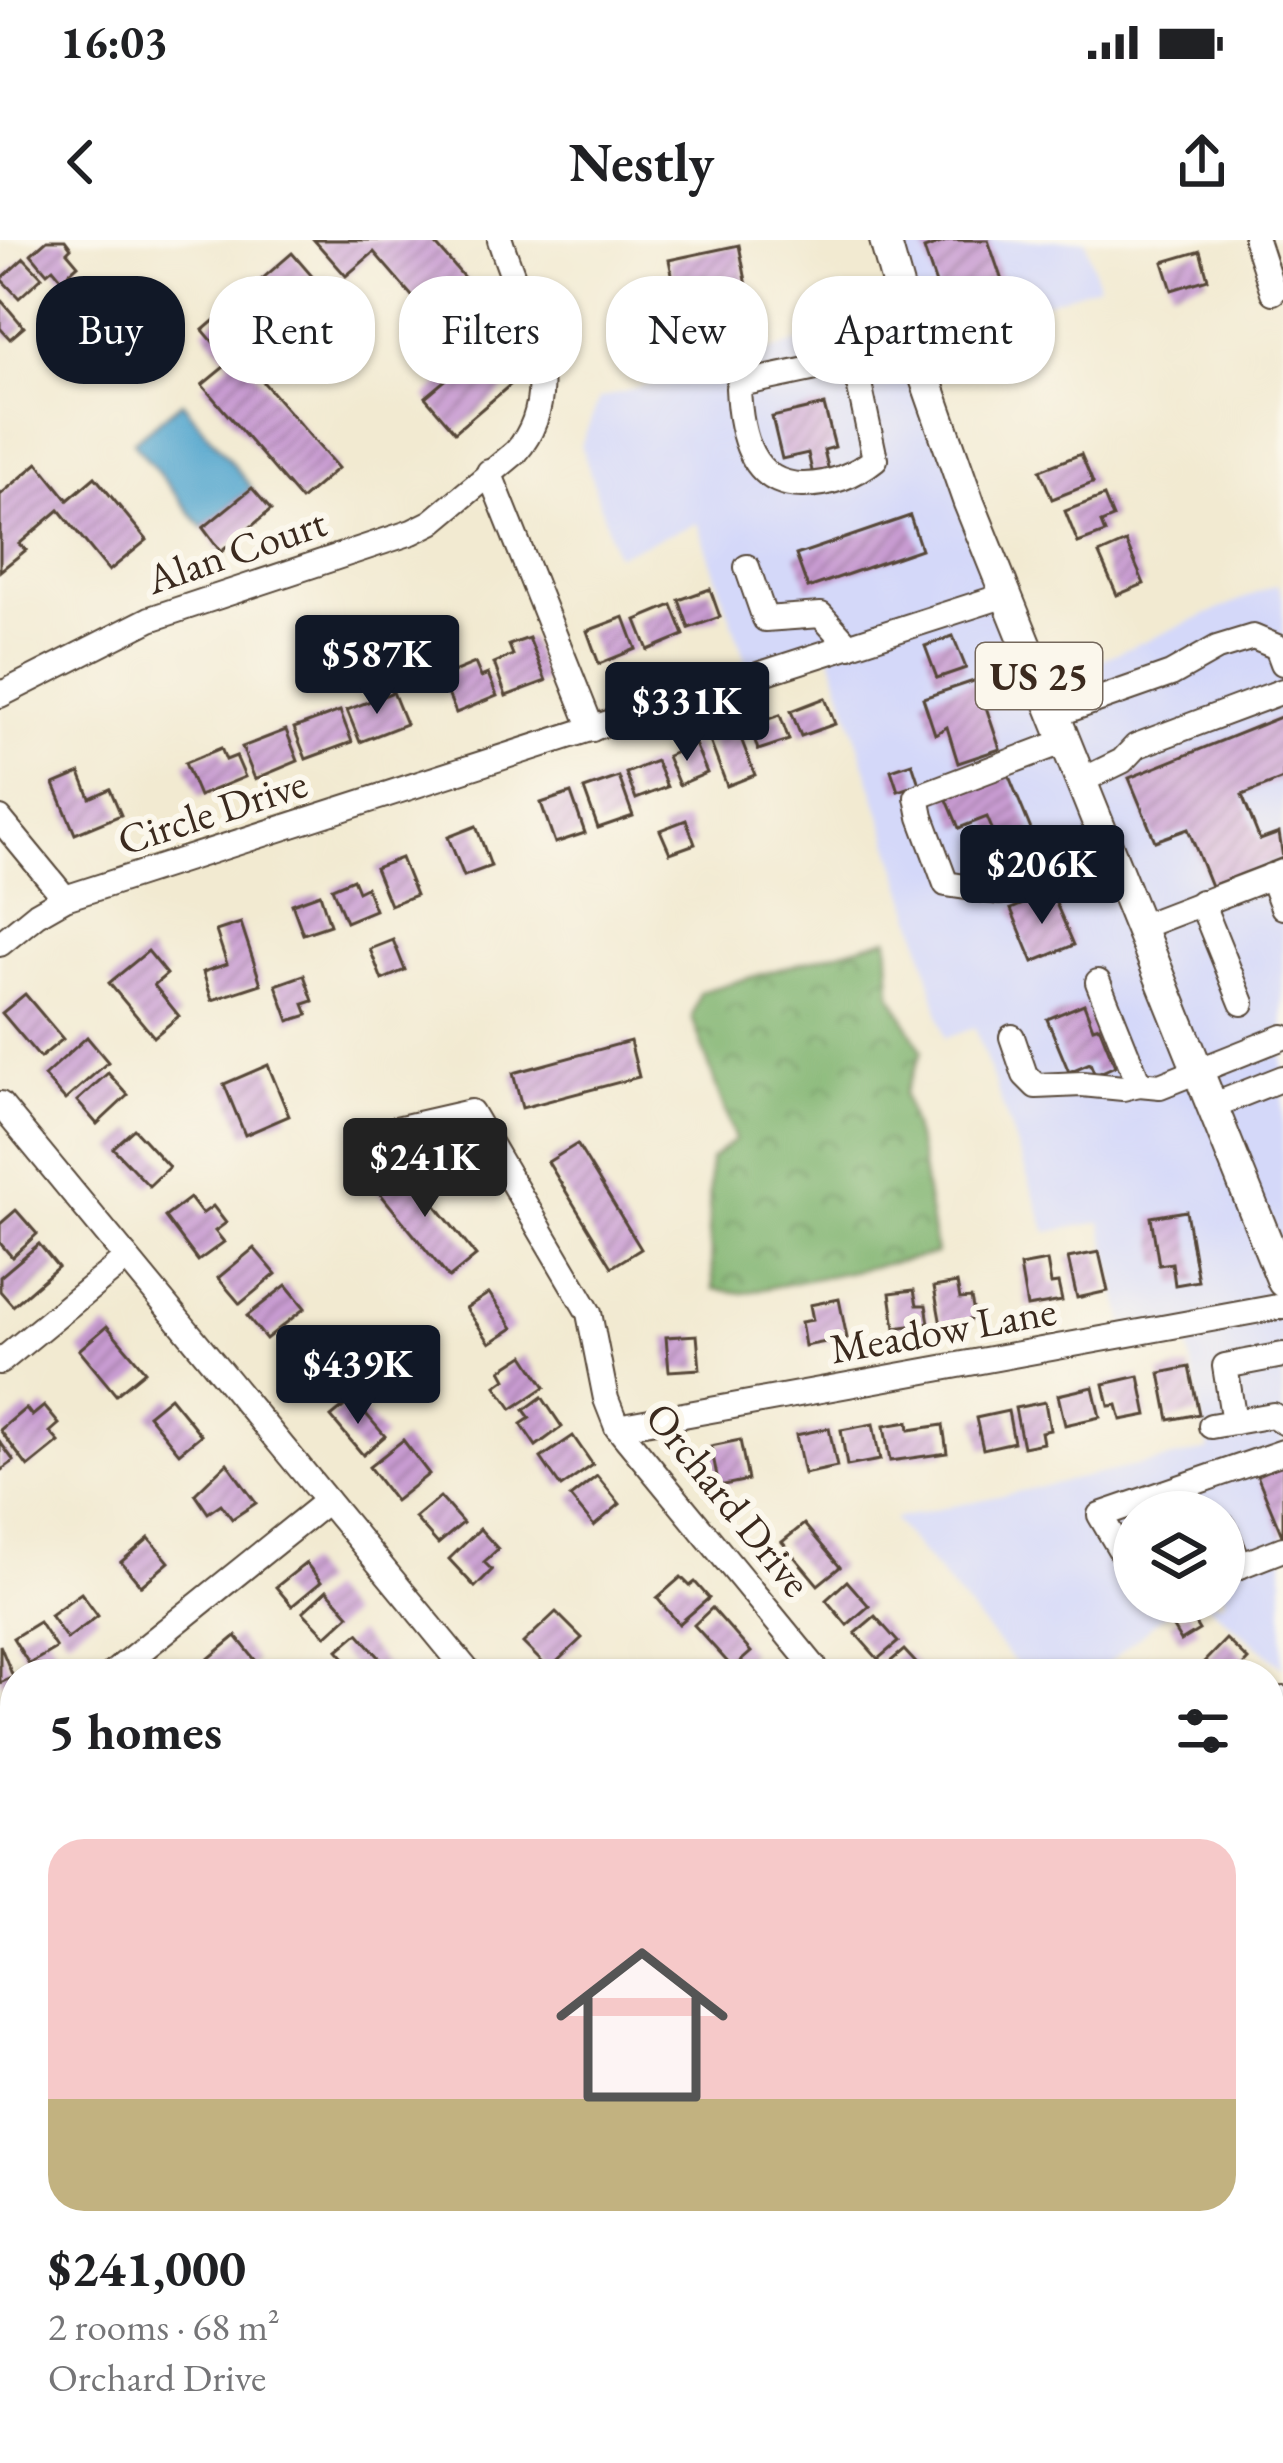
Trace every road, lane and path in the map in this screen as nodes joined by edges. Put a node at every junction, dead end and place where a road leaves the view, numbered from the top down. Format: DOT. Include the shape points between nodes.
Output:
graph roads {
  1 [pos="500,240"];
  2 [pos="885,240"];
  3 [pos="1256,240"];
  4 [pos="895,276"];
  5 [pos="1273,292"];
  6 [pos="854,360"];
  7 [pos="927,384"];
  8 [pos="489,472"];
  9 [pos="747,567"];
  10 [pos="1006,595"];
  11 [pos="849,646"];
  12 [pos="1283,663"];
  13 [pos="1283,691"];
  14 [pos="0,695"];
  15 [pos="1059,728"];
  16 [pos="592,729"];
  17 [pos="1081,781"];
  18 [pos="0,819"];
  19 [pos="1108,850"];
  20 [pos="1277,874"];
  21 [pos="65,898"];
  22 [pos="1201,902"];
  23 [pos="1283,907"];
  24 [pos="1140,927"];
  25 [pos="0,944"];
  26 [pos="1098,982"];
  27 [pos="1242,1004"];
  28 [pos="1012,1037"];
  29 [pos="1283,1037"];
  30 [pos="1198,1071"];
  31 [pos="1283,1078"];
  32 [pos="1139,1084"];
  33 [pos="0,1103"];
  34 [pos="1212,1106"];
  35 [pos="357,1138"];
  36 [pos="127,1258"];
  37 [pos="1283,1282"];
  38 [pos="1283,1306"];
  39 [pos="1283,1355"];
  40 [pos="0,1362"];
  41 [pos="1283,1422"];
  42 [pos="616,1427"];
  43 [pos="1283,1452"];
  44 [pos="1205,1480"];
  45 [pos="1172,1491"];
  46 [pos="1209,1491"];
  47 [pos="327,1501"];
  48 [pos="1113,1511"];
  49 [pos="1113,1537"];
  50 [pos="1283,1549"];
  51 [pos="1245,1564"];
  52 [pos="131,1659"];
  53 [pos="458,1659"];
  54 [pos="808,1659"];
  1 -- 8 [label="street, Alan Court" via="543,393 527,439"];
  2 -- 4 [label="main road, US 25"];
  3 -- 5 [label="street"];
  6 -- 6 [label="street" via="875,458 825,484 782,486 764,475 738,388"];
  7 -- 10 [label="main road, US 25"];
  8 -- 14 [label="street, Alan Court" via="412,532 150,619"];
  8 -- 16 [label="street"];
  9 -- 11 [label="street" via="765,619 821,615"];
  10 -- 11 [label="street, Circle Drive"];
  10 -- 15 [label="main road, US 25"];
  11 -- 16 [label="street, Circle Drive"];
  12 -- 15 [label="street" via="1276,647 1253,637"];
  13 -- 17 [label="street" via="1136,746"];
  15 -- 17 [label="main road, US 25"];
  15 -- 19 [label="street" via="917,797 946,884 1020,888"];
  16 -- 21 [label="street, Circle Drive"];
  17 -- 19 [label="main road, US 25"];
  18 -- 21 [label="street"];
  19 -- 24 [label="main road, US 25"];
  20 -- 22 [label="street"];
  20 -- 23 [label="street"];
  21 -- 25 [label="street, Circle Drive"];
  22 -- 24 [label="street"];
  22 -- 27 [label="street"];
  24 -- 30 [label="main road, US 25"];
  26 -- 32 [label="street"];
  28 -- 32 [label="street" via="1036,1086"];
  29 -- 30 [label="street"];
  30 -- 32 [label="street" via="1160,1086"];
  30 -- 34 [label="main road, US 25"];
  31 -- 34 [label="street"];
  33 -- 36 [label="street"];
  34 -- 37 [label="main road, US 25"];
  35 -- 42 [label="street, Orchard Drive" via="471,1112 589,1313"];
  36 -- 40 [label="street"];
  36 -- 47 [label="street"];
  38 -- 42 [label="street, Meadow Lane"];
  39 -- 41 [label="street" via="1225,1366 1222,1424 1273,1415"];
  42 -- 54 [label="street, Orchard Drive"];
  43 -- 44 [label="street"];
  44 -- 45 [label="street"];
  44 -- 46 [label="street"];
  47 -- 52 [label="street"];
  47 -- 53 [label="street"];
  48 -- 49 [label="street" via="1100,1515"];
  50 -- 51 [label="street"];
}
